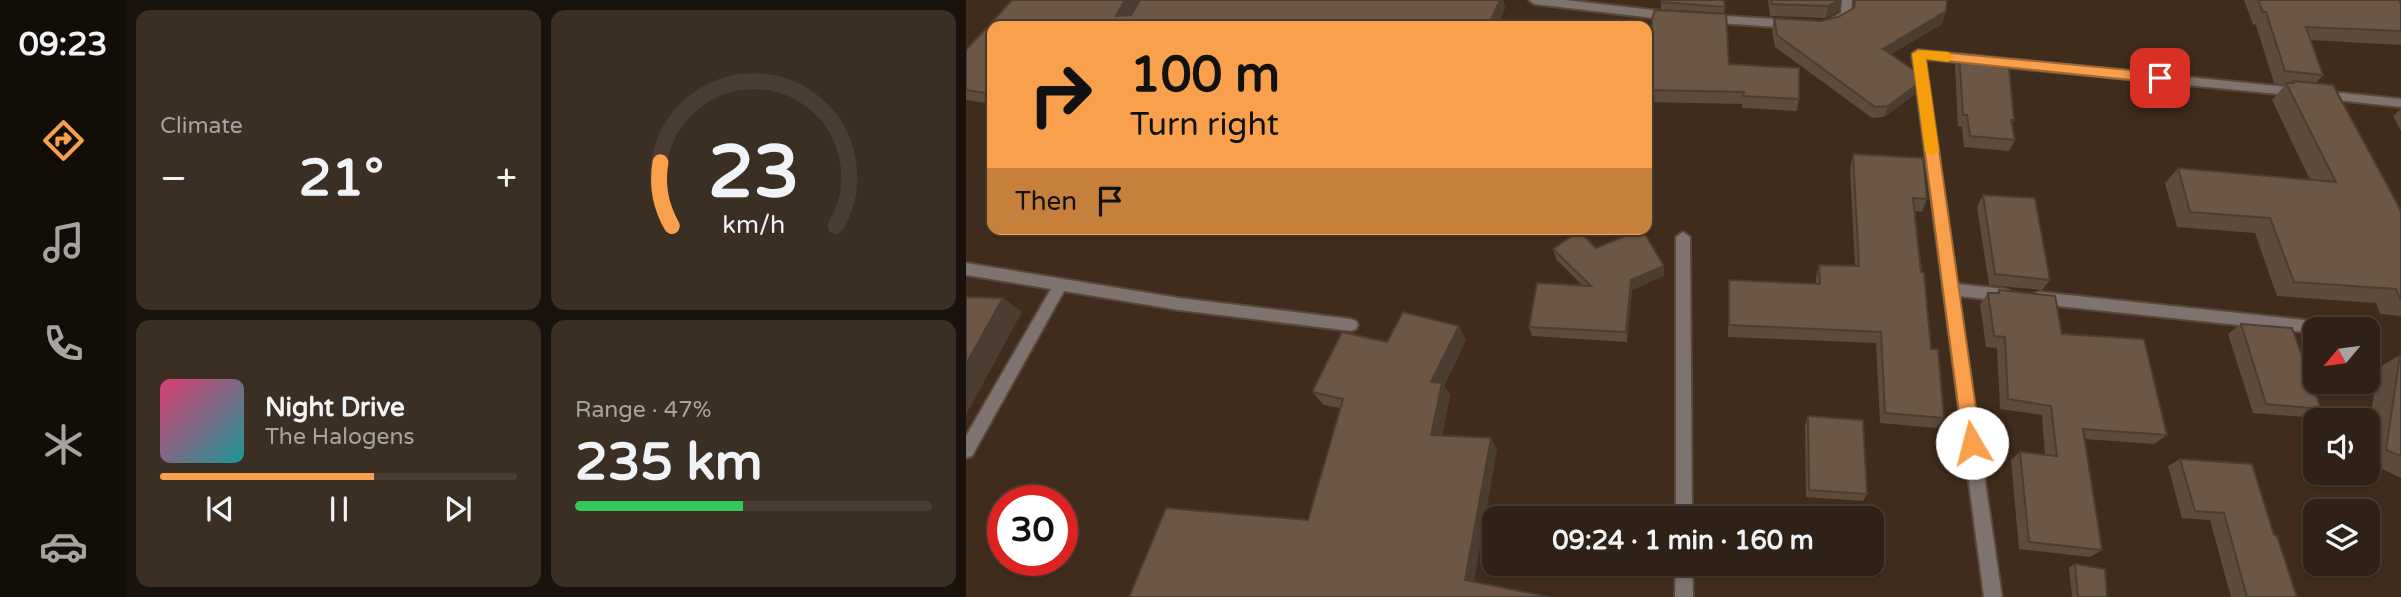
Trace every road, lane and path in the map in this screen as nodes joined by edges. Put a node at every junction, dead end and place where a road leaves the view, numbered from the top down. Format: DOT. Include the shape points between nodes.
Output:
graph roads {
  1 [pos="1534,0"];
  2 [pos="1847,0"];
  3 [pos="1685,17"];
  4 [pos="1698,18"];
  5 [pos="1644,21"];
  6 [pos="1804,25"];
  7 [pos="1817,26"];
  8 [pos="2401,103"];
  9 [pos="1683,237"];
  10 [pos="966,269"];
  11 [pos="1060,284"];
  12 [pos="1951,289"];
  13 [pos="1351,324"];
  14 [pos="2303,326"];
  15 [pos="966,451"];
  16 [pos="1684,506"];
  17 [pos="1684,576"];
  18 [pos="1684,597"];
  19 [pos="1993,597"];
  1 -- 5 [label="street"];
  2 -- 7 [label="street" via="1846,15"];
  3 -- 5 [label="street"];
  4 -- 6 [label="street"];
  8 -- 12 [label="street" via="1918,54"];
  9 -- 16 [label="street"];
  10 -- 11 [label="street"];
  11 -- 13 [label="street" via="1179,304"];
  11 -- 15 [label="street"];
  12 -- 14 [label="street"];
  12 -- 19 [label="street"];
  17 -- 18 [label="street"];
}
